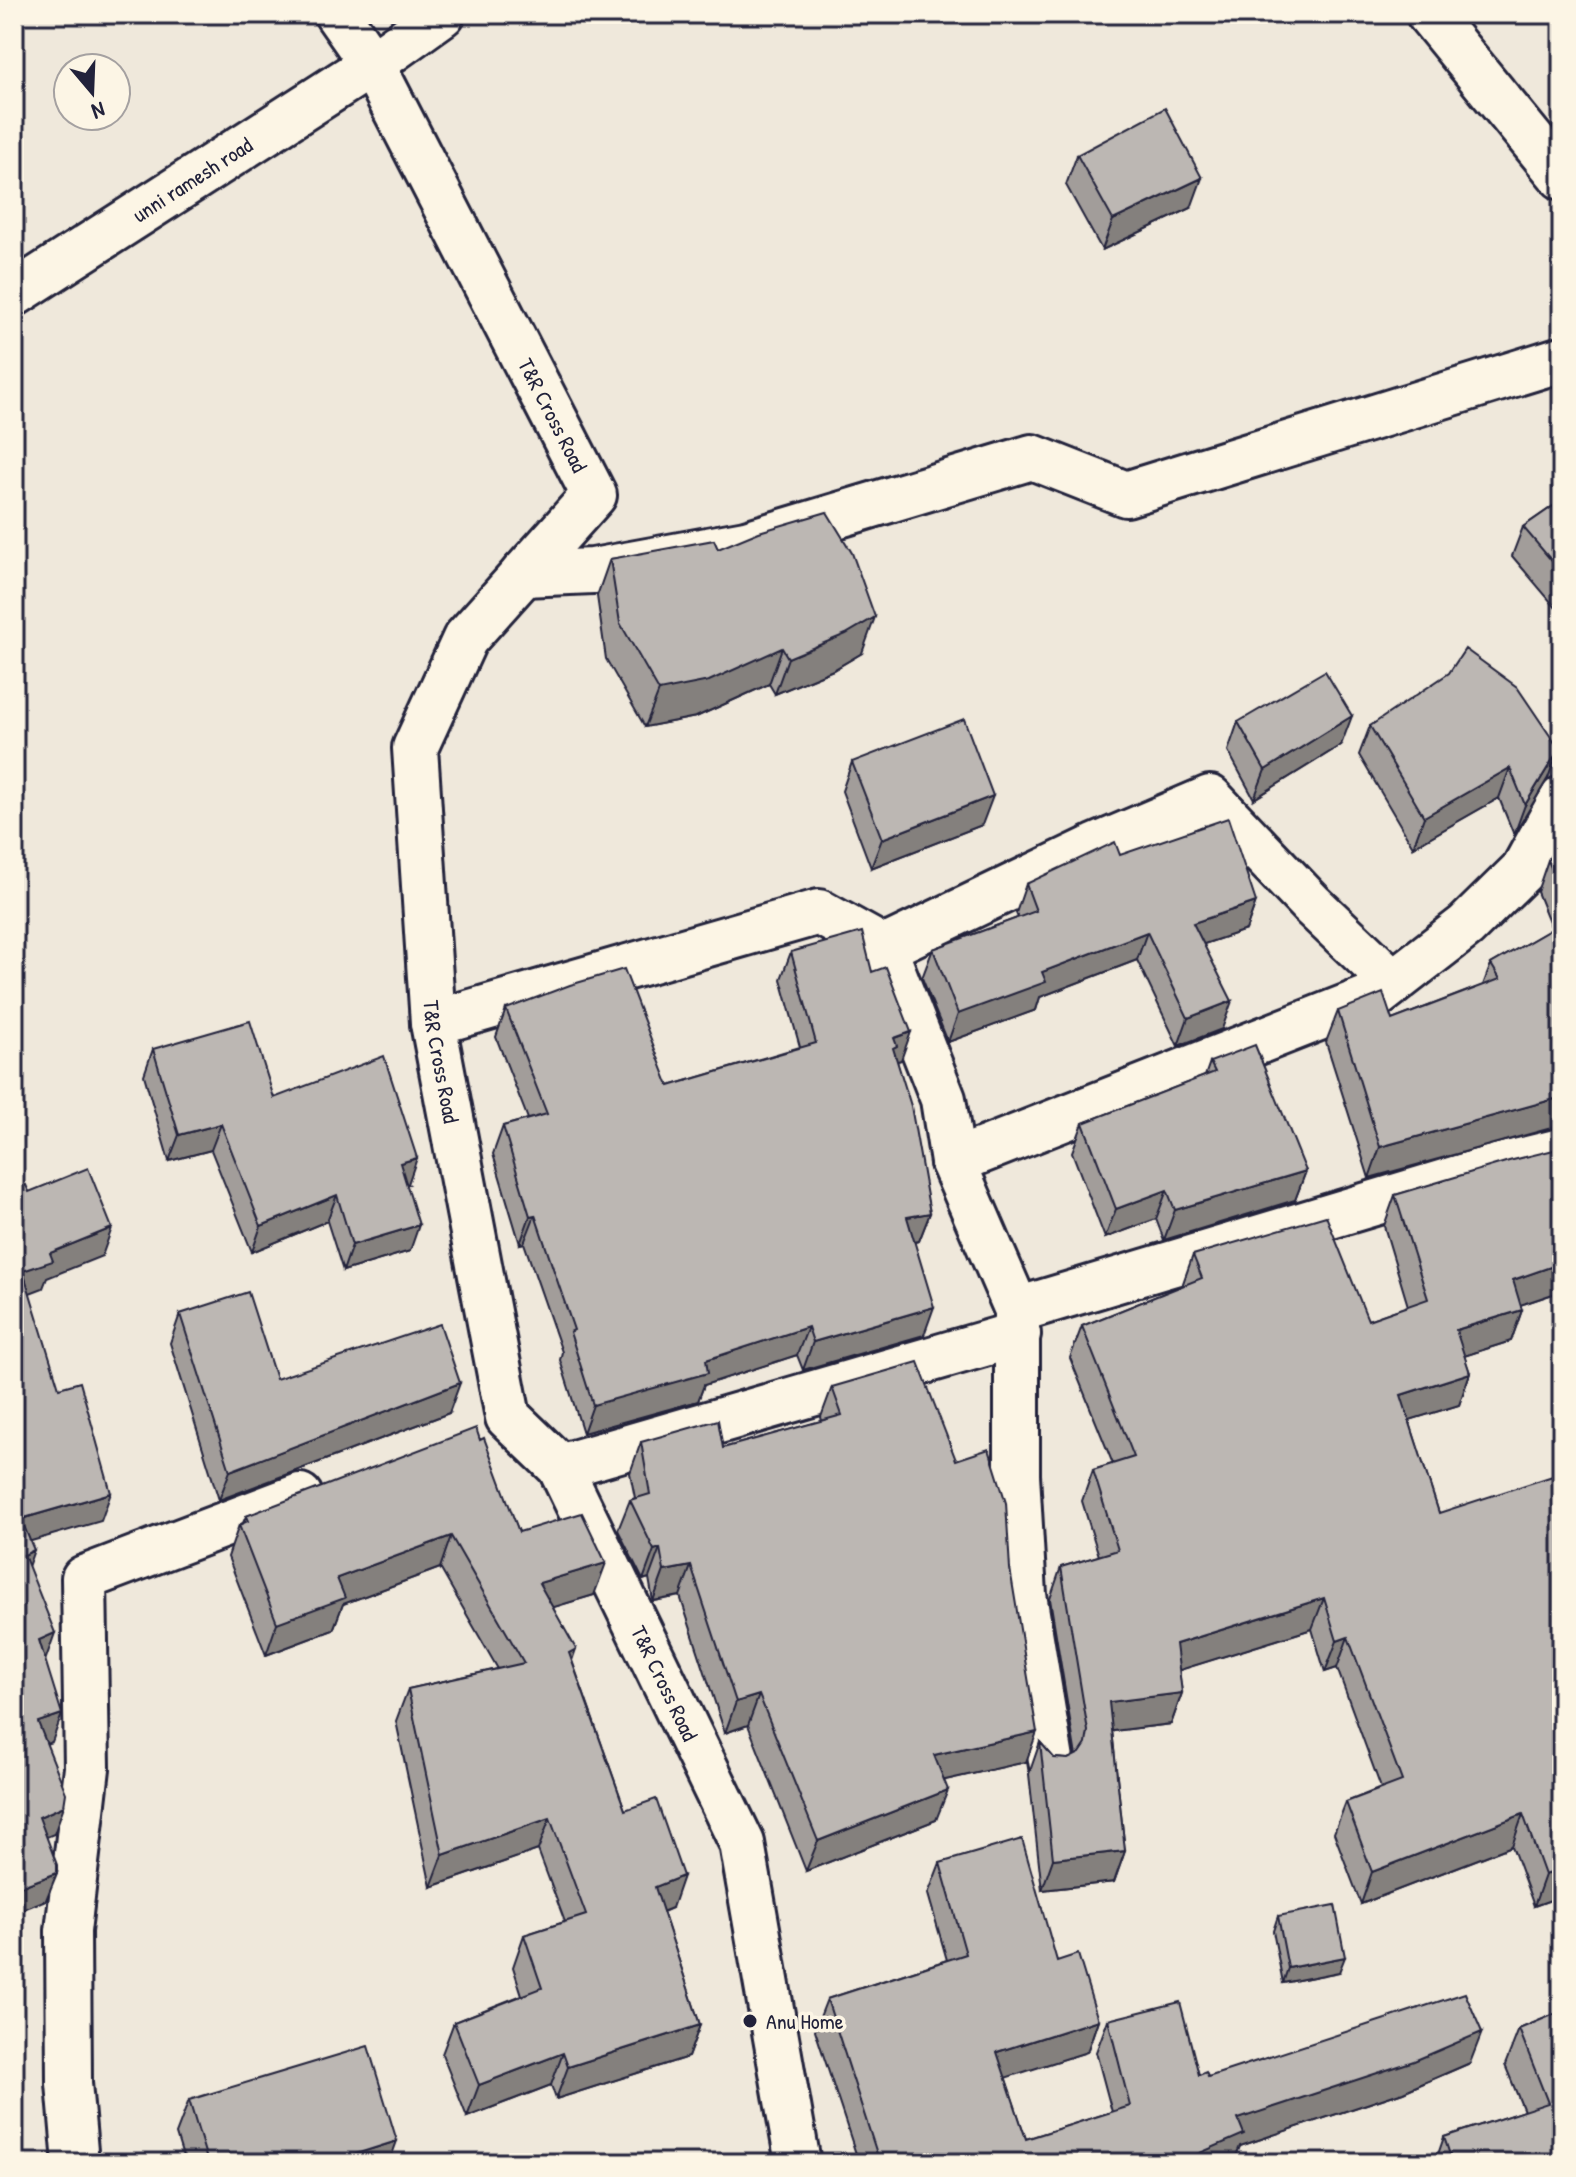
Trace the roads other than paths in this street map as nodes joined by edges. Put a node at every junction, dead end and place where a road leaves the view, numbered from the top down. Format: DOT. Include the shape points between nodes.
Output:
graph roads {
  1 [pos="337,14"];
  2 [pos="442,14"];
  3 [pos="1429,14"];
  4 [pos="372,64"];
  5 [pos="1562,177"];
  6 [pos="14,294"];
  7 [pos="1562,359"];
  8 [pos="523,574"];
  9 [pos="1562,799"];
  10 [pos="884,948"];
  11 [pos="1393,982"];
  12 [pos="433,1023"];
  13 [pos="1562,1155"];
  14 [pos="953,1162"];
  15 [pos="1018,1322"];
  16 [pos="508,1417"];
  17 [pos="465,1433"];
  18 [pos="560,1467"];
  19 [pos="333,1483"];
  20 [pos="1052,1766"];
  21 [pos="76,2163"];
  22 [pos="798,2163"];
  1 -- 4 [label="street, T&R Cross Road"];
  2 -- 4 [label="street, unni ramesh road"];
  3 -- 5 [label="street"];
  4 -- 6 [label="street, unni ramesh road"];
  4 -- 8 [label="street, T&R Cross Road" via="594,495"];
  7 -- 8 [label="street" via="1126,494 1032,457 746,543 593,571"];
  8 -- 12 [label="street, T&R Cross Road" via="465,639 415,748"];
  9 -- 11 [label="street" via="1523,870 1466,926"];
  10 -- 11 [label="street" via="1210,798"];
  10 -- 12 [label="street" via="819,912"];
  10 -- 14 [label="street" via="943,1099"];
  11 -- 14 [label="street" via="1377,995"];
  12 -- 16 [label="street, T&R Cross Road"];
  13 -- 15 [label="street" via="1561,1151 1491,1168"];
  14 -- 15 [label="street"];
  15 -- 18 [label="street"];
  15 -- 20 [label="street" via="1017,1475 1024,1595"];
  16 -- 17 [label="street"];
  16 -- 18 [label="street, T&R Cross Road"];
  18 -- 22 [label="street, T&R Cross Road" via="742,1843"];
  19 -- 21 [label="street" via="84,1578 87,1768 68,1931 69,2083"];
}
